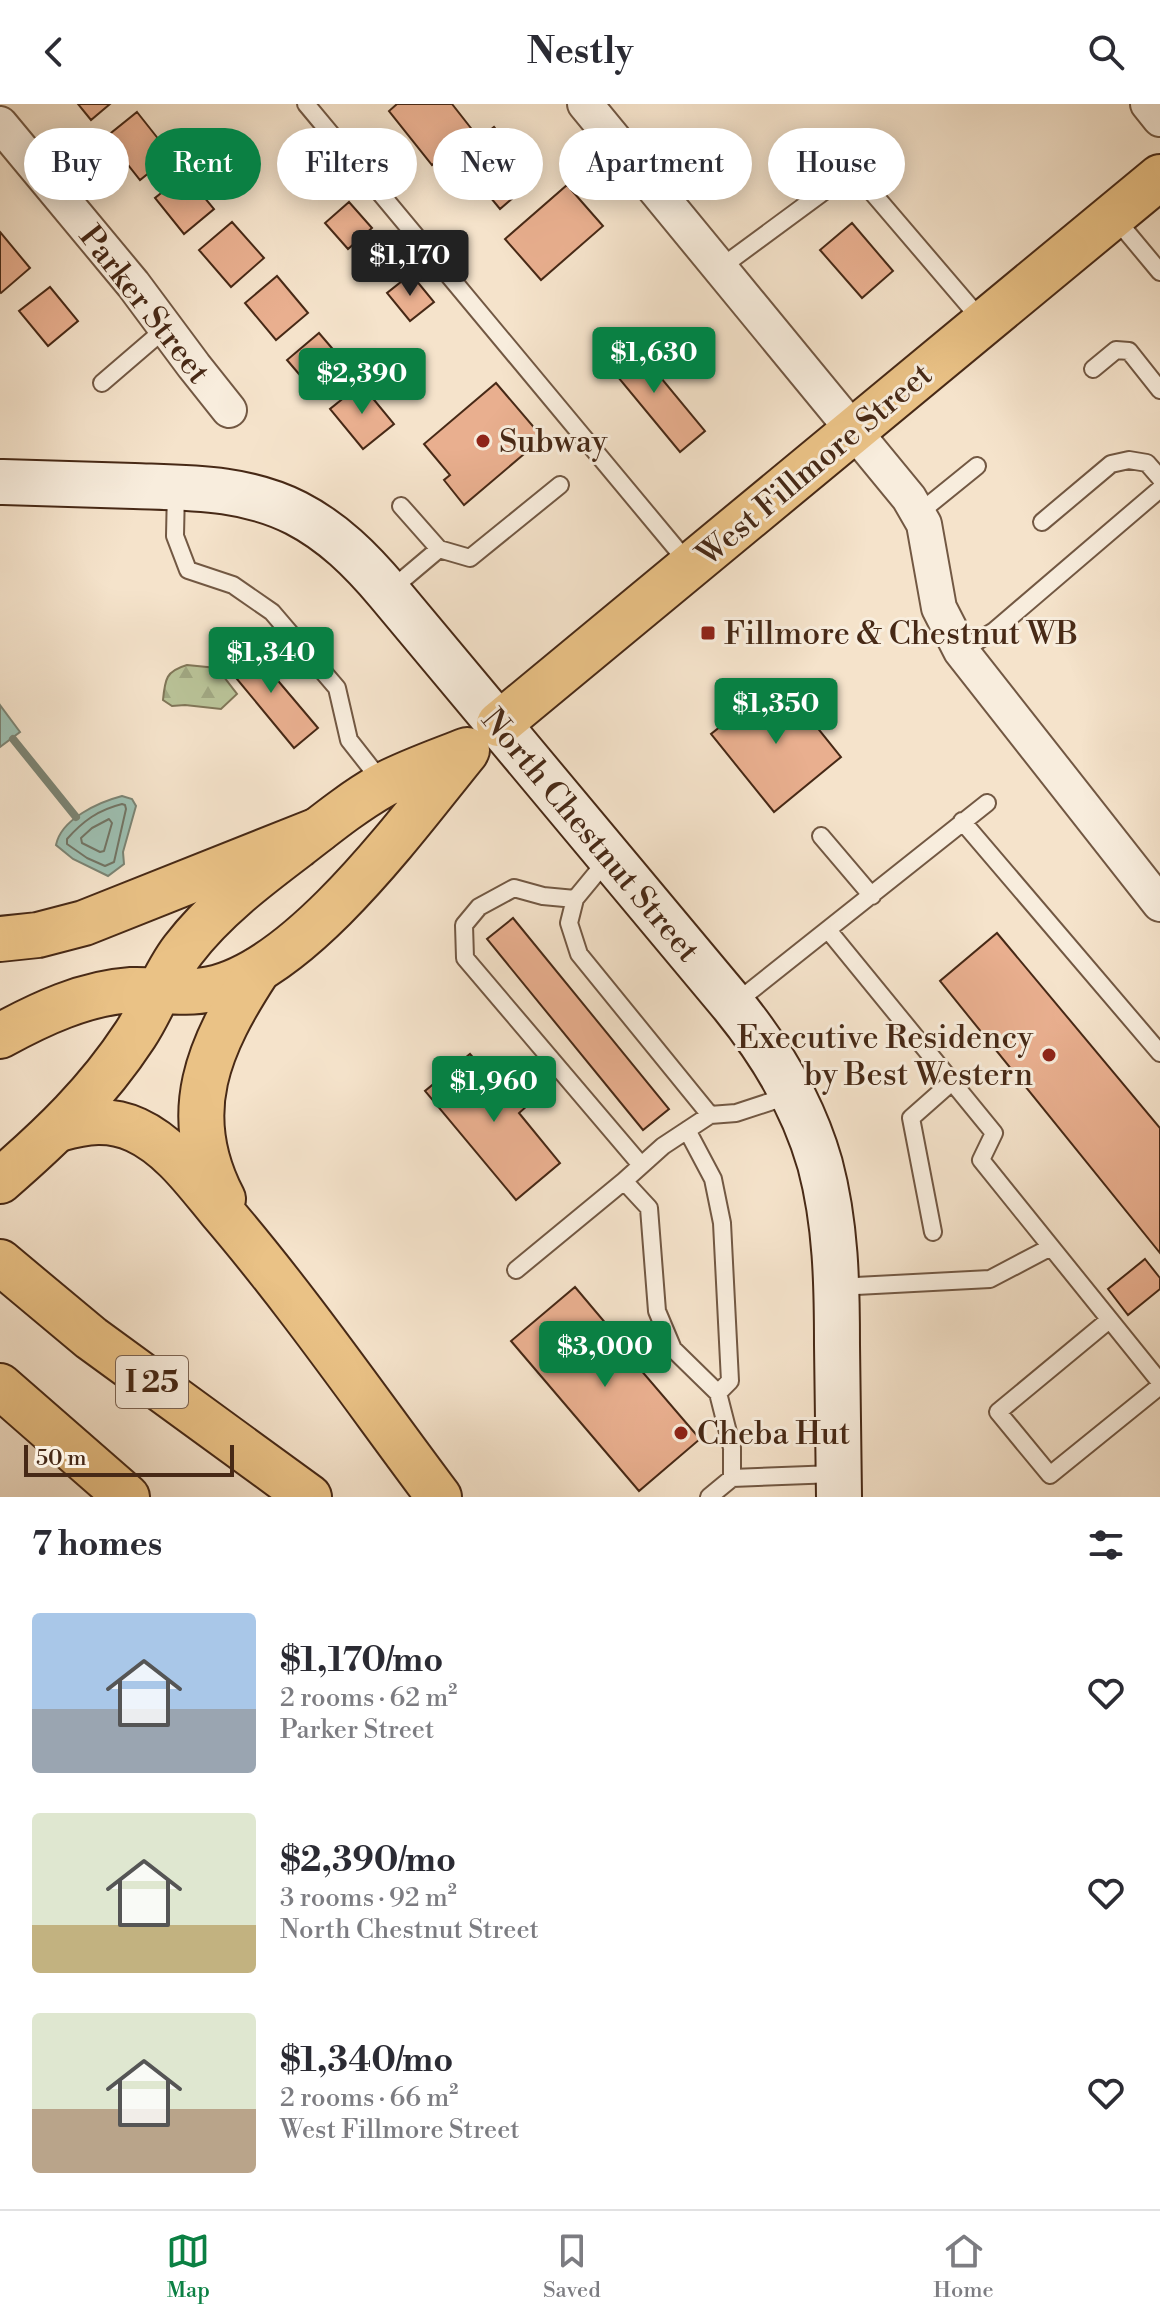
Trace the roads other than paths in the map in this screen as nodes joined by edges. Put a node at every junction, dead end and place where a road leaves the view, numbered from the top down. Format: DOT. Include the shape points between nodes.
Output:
graph roads {
  1 [pos="306,104"];
  2 [pos="585,104"];
  3 [pos="1148,104"];
  4 [pos="1160,119"];
  5 [pos="0,124"];
  6 [pos="1160,177"];
  7 [pos="1113,216"];
  8 [pos="720,268"];
  9 [pos="1160,272"];
  10 [pos="984,323"];
  11 [pos="166,328"];
  12 [pos="1093,369"];
  13 [pos="102,383"];
  14 [pos="1160,390"];
  15 [pos="229,410"];
  16 [pos="855,431"];
  17 [pos="977,466"];
  18 [pos="1160,478"];
  19 [pos="0,482"];
  20 [pos="560,485"];
  21 [pos="176,488"];
  22 [pos="1160,489"];
  23 [pos="401,506"];
  24 [pos="919,513"];
  25 [pos="1042,522"];
  26 [pos="439,549"];
  27 [pos="691,567"];
  28 [pos="388,592"];
  29 [pos="961,651"];
  30 [pos="483,737"];
  31 [pos="385,784"];
  32 [pos="987,803"];
  33 [pos="962,821"];
  34 [pos="318,830"];
  35 [pos="821,836"];
  36 [pos="610,857"];
  37 [pos="872,896"];
  38 [pos="575,899"];
  39 [pos="1160,904"];
  40 [pos="828,930"];
  41 [pos="0,939"];
  42 [pos="258,970"];
  43 [pos="160,990"];
  44 [pos="733,1005"];
  45 [pos="0,1036"];
  46 [pos="1160,1053"];
  47 [pos="953,1081"];
  48 [pos="793,1095"];
  49 [pos="710,1115"];
  50 [pos="687,1130"];
  51 [pos="48,1139"];
  52 [pos="641,1165"];
  53 [pos="0,1181"];
  54 [pos="624,1181"];
  55 [pos="933,1232"];
  56 [pos="248,1243"];
  57 [pos="1051,1247"];
  58 [pos="0,1262"];
  59 [pos="516,1270"];
  60 [pos="837,1287"];
  61 [pos="1109,1320"];
  62 [pos="1160,1384"];
  63 [pos="0,1386"];
  64 [pos="718,1393"];
  65 [pos="732,1478"];
  66 [pos="839,1485"];
  67 [pos="127,1497"];
  68 [pos="309,1497"];
  69 [pos="439,1497"];
  70 [pos="709,1497"];
  71 [pos="735,1497"];
  1 -- 27 [label="lane"];
  2 -- 8 [label="street"];
  3 -- 4 [label="street"];
  5 -- 11 [label="street, Parker Street"];
  6 -- 7 [label="main road, West Fillmore Street"];
  7 -- 9 [label="lane"];
  7 -- 10 [label="main road, West Fillmore Street"];
  8 -- 10 [label="lane" via="853,170"];
  8 -- 16 [label="street"];
  10 -- 16 [label="main road, West Fillmore Street"];
  11 -- 13 [label="lane"];
  11 -- 15 [label="street, Parker Street"];
  12 -- 14 [label="lane" via="1116,350 1129,351"];
  16 -- 24 [label="street"];
  16 -- 27 [label="main road, West Fillmore Street"];
  17 -- 24 [label="lane"];
  18 -- 25 [label="lane" via="1147,463 1120,460"];
  19 -- 21 [label="main road, North Chestnut Street"];
  20 -- 26 [label="lane" via="470,558"];
  21 -- 28 [label="main road, North Chestnut Street" via="240,493 294,512 340,542"];
  21 -- 31 [label="lane" via="175,536 188,570 233,585 272,612 337,688 349,740"];
  22 -- 29 [label="lane" via="994,631"];
  23 -- 26 [label="lane"];
  24 -- 29 [label="street" via="939,608"];
  26 -- 28 [label="lane"];
  27 -- 30 [label="main road, West Fillmore Street"];
  28 -- 30 [label="main road, North Chestnut Street"];
  29 -- 39 [label="street"];
  30 -- 31 [label="main road, West Fillmore Street"];
  30 -- 36 [label="main road, North Chestnut Street"];
  30 -- 42 [label="main road, West Fillmore Street" via="358,882"];
  31 -- 34 [label="main road, West Fillmore Street"];
  32 -- 33 [label="lane"];
  33 -- 37 [label="lane"];
  33 -- 46 [label="lane"];
  34 -- 41 [label="main road" via="84,923"];
  34 -- 43 [label="main road, West Fillmore Street" via="203,927"];
  35 -- 37 [label="lane"];
  36 -- 38 [label="lane"];
  36 -- 44 [label="main road, North Chestnut Street"];
  37 -- 40 [label="lane"];
  38 -- 49 [label="lane" via="569,923 579,954"];
  38 -- 52 [label="lane" via="514,888 479,907 464,925 465,958"];
  40 -- 44 [label="lane"];
  40 -- 47 [label="lane"];
  42 -- 43 [label="main road, West Fillmore Street" via="211,989"];
  42 -- 56 [label="main road" via="210,1058 201,1123 211,1176"];
  43 -- 45 [label="main road, West Fillmore Street" via="89,997"];
  43 -- 51 [label="main road, West Fillmore Street" via="121,1056"];
  44 -- 48 [label="main road, North Chestnut Street"];
  47 -- 55 [label="lane" via="911,1118"];
  47 -- 57 [label="lane" via="994,1133 981,1160"];
  48 -- 49 [label="lane" via="736,1113"];
  48 -- 60 [label="main road, North Chestnut Street" via="827,1193"];
  49 -- 50 [label="lane"];
  50 -- 52 [label="lane"];
  50 -- 64 [label="lane" via="713,1179 722,1223 730,1381"];
  51 -- 53 [label="main road, West Fillmore Street"];
  51 -- 56 [label="main road" via="78,1123 109,1121 146,1135 182,1166"];
  52 -- 54 [label="lane"];
  54 -- 59 [label="lane"];
  54 -- 64 [label="lane" via="649,1208 657,1311 673,1349"];
  56 -- 69 [label="main road"];
  57 -- 60 [label="lane" via="990,1279"];
  57 -- 61 [label="lane"];
  58 -- 68 [label="main road, I 25" via="91,1338"];
  60 -- 66 [label="main road, North Chestnut Street"];
  61 -- 62 [label="lane"];
  61 -- 62 [label="lane" via="998,1412 1050,1475"];
  63 -- 67 [label="main road"];
  64 -- 65 [label="lane" via="732,1448"];
  65 -- 66 [label="lane"];
  65 -- 70 [label="lane"];
  65 -- 71 [label="lane"];
}
